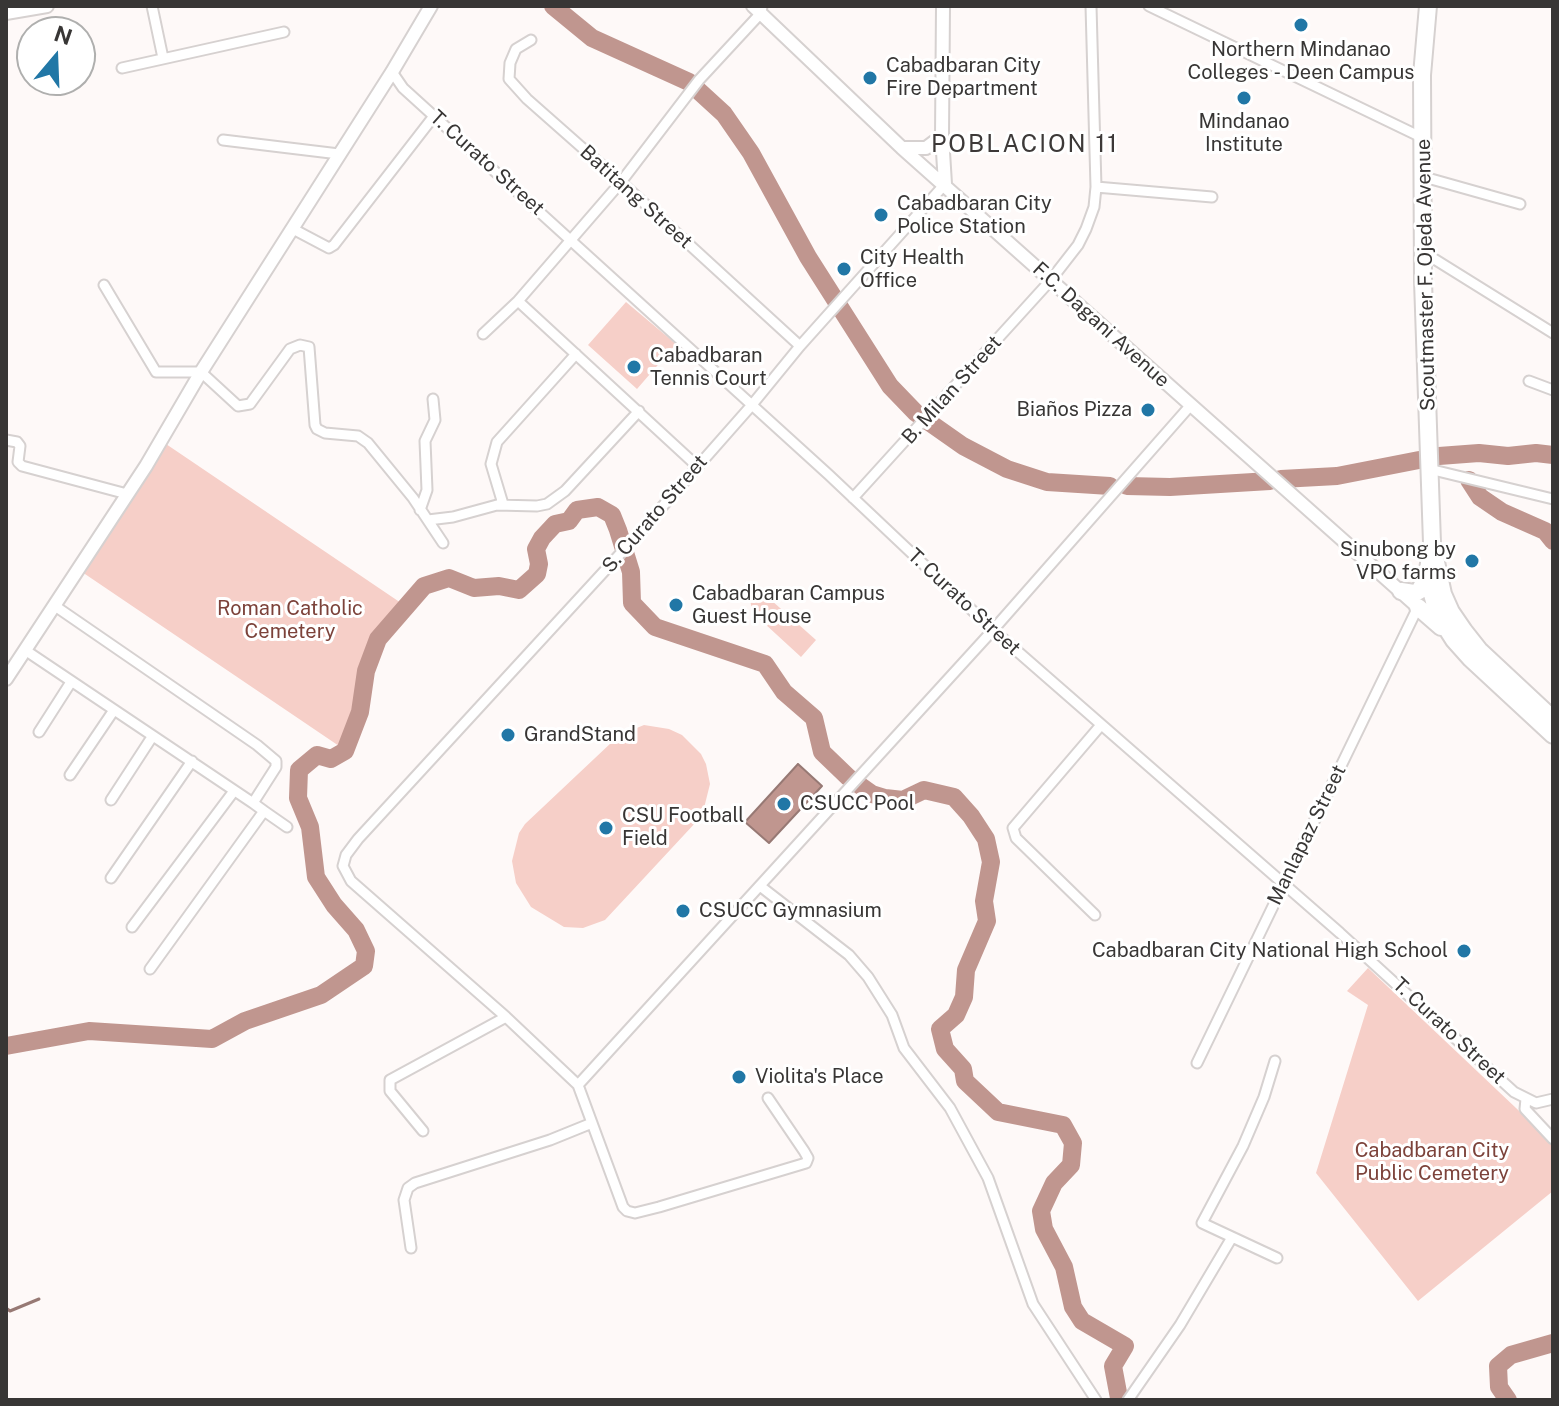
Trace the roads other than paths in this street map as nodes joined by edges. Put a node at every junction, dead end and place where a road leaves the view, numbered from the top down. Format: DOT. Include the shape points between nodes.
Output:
graph roads {
  1 [pos="47,6"];
  2 [pos="152,6"];
  3 [pos="431,6"];
  4 [pos="943,6"];
  5 [pos="1091,6"];
  6 [pos="1149,6"];
  7 [pos="1428,6"];
  8 [pos="759,8"];
  9 [pos="6,13"];
  10 [pos="284,32"];
  11 [pos="531,40"];
  12 [pos="163,58"];
  13 [pos="122,68"];
  14 [pos="392,72"];
  15 [pos="384,85"];
  16 [pos="403,88"];
  17 [pos="434,116"];
  18 [pos="942,136"];
  19 [pos="1423,138"];
  20 [pos="223,140"];
  21 [pos="902,148"];
  22 [pos="339,154"];
  23 [pos="1424,177"];
  24 [pos="621,182"];
  25 [pos="945,184"];
  26 [pos="1096,187"];
  27 [pos="1212,197"];
  28 [pos="1520,204"];
  29 [pos="293,229"];
  30 [pos="571,240"];
  31 [pos="1423,252"];
  32 [pos="1050,281"];
  33 [pos="104,285"];
  34 [pos="518,301"];
  35 [pos="1553,333"];
  36 [pos="483,334"];
  37 [pos="800,346"];
  38 [pos="576,354"];
  39 [pos="201,372"];
  40 [pos="1529,381"];
  41 [pos="1553,390"];
  42 [pos="433,399"];
  43 [pos="751,406"];
  44 [pos="1190,406"];
  45 [pos="639,411"];
  46 [pos="6,440"];
  47 [pos="697,466"];
  48 [pos="1429,469"];
  49 [pos="127,494"];
  50 [pos="853,498"];
  51 [pos="1553,499"];
  52 [pos="503,504"];
  53 [pos="420,510"];
  54 [pos="428,520"];
  55 [pos="443,543"];
  56 [pos="1432,543"];
  57 [pos="1427,577"];
  58 [pos="1401,591"];
  59 [pos="55,606"];
  60 [pos="1418,607"];
  61 [pos="993,630"];
  62 [pos="1454,640"];
  63 [pos="25,650"];
  64 [pos="6,679"];
  65 [pos="71,682"];
  66 [pos="114,710"];
  67 [pos="1553,719"];
  68 [pos="1101,725"];
  69 [pos="39,732"];
  70 [pos="1553,735"];
  71 [pos="152,737"];
  72 [pos="192,761"];
  73 [pos="70,775"];
  74 [pos="234,791"];
  75 [pos="111,800"];
  76 [pos="253,803"];
  77 [pos="264,811"];
  78 [pos="287,827"];
  79 [pos="111,878"];
  80 [pos="1283,885"];
  81 [pos="760,886"];
  82 [pos="1095,915"];
  83 [pos="132,927"];
  84 [pos="150,969"];
  85 [pos="506,1017"];
  86 [pos="1275,1061"];
  87 [pos="1197,1063"];
  88 [pos="578,1085"];
  89 [pos="768,1098"];
  90 [pos="1526,1099"];
  91 [pos="1553,1099"];
  92 [pos="592,1123"];
  93 [pos="423,1131"];
  94 [pos="1553,1139"];
  95 [pos="1231,1239"];
  96 [pos="411,1248"];
  97 [pos="1277,1258"];
  98 [pos="1129,1399"];
  99 [pos="1096,1400"];
  1 -- 9 [label="street"];
  2 -- 12 [label="street"];
  3 -- 14 [label="street"];
  4 -- 18 [label="street"];
  5 -- 26 [label="street, B. Milan Street"];
  6 -- 19 [label="street"];
  7 -- 19 [label="highway, Scoutmaster F. Ojeda Avenue"];
  8 -- 21 [label="street, F.C. Dagani Avenue"];
  8 -- 24 [label="street"];
  10 -- 12 [label="street"];
  11 -- 24 [label="street, Batitang Street" via="516,49 509,79"];
  12 -- 13 [label="street"];
  14 -- 15 [label="street"];
  14 -- 16 [label="street, T. Curato Street"];
  15 -- 16 [label="street"];
  15 -- 22 [label="street"];
  16 -- 17 [label="street, T. Curato Street"];
  17 -- 29 [label="street" via="334,245 329,248"];
  17 -- 30 [label="street, T. Curato Street"];
  18 -- 21 [label="street" via="926,148"];
  18 -- 25 [label="street"];
  19 -- 23 [label="highway, Scoutmaster F. Ojeda Avenue"];
  20 -- 22 [label="street"];
  21 -- 25 [label="street, F.C. Dagani Avenue"];
  22 -- 29 [label="street"];
  23 -- 28 [label="street"];
  23 -- 31 [label="highway, Scoutmaster F. Ojeda Avenue"];
  24 -- 30 [label="street"];
  24 -- 37 [label="street, Batitang Street"];
  25 -- 32 [label="street, F.C. Dagani Avenue"];
  25 -- 37 [label="street, S. Curato Street"];
  26 -- 27 [label="street"];
  26 -- 32 [label="street, B. Milan Street" via="1086,229"];
  29 -- 39 [label="street"];
  30 -- 34 [label="street"];
  30 -- 43 [label="street, T. Curato Street"];
  31 -- 35 [label="street"];
  31 -- 48 [label="highway, Scoutmaster F. Ojeda Avenue"];
  32 -- 44 [label="street, F.C. Dagani Avenue"];
  32 -- 50 [label="street, B. Milan Street"];
  33 -- 39 [label="street" via="156,372"];
  34 -- 36 [label="street"];
  34 -- 38 [label="street"];
  37 -- 43 [label="street, S. Curato Street"];
  38 -- 45 [label="street"];
  38 -- 52 [label="street" via="497,442 491,464"];
  39 -- 49 [label="street"];
  39 -- 53 [label="street" via="240,407 250,404 285,354 297,346 309,347 317,429 363,439"];
  40 -- 41 [label="street"];
  42 -- 53 [label="street" via="435,420 423,453 427,490"];
  43 -- 47 [label="street, S. Curato Street"];
  43 -- 50 [label="street, T. Curato Street"];
  44 -- 58 [label="street, F.C. Dagani Avenue"];
  44 -- 61 [label="street"];
  45 -- 47 [label="street"];
  45 -- 52 [label="street" via="547,504"];
  46 -- 49 [label="street" via="20,446 22,466"];
  47 -- 85 [label="street, S. Curato Street" via="346,855 343,866 351,881"];
  48 -- 51 [label="street"];
  48 -- 56 [label="highway, Scoutmaster F. Ojeda Avenue"];
  49 -- 59 [label="street"];
  50 -- 61 [label="street, T. Curato Street"];
  52 -- 54 [label="street"];
  53 -- 54 [label="street"];
  54 -- 55 [label="street"];
  56 -- 57 [label="highway, Scoutmaster F. Ojeda Avenue"];
  56 -- 67 [label="highway, Scoutmaster F. Ojeda Avenue" via="1443,594 1464,631"];
  57 -- 58 [label="highway" via="1419,591"];
  57 -- 62 [label="highway, Scoutmaster F. Ojeda Avenue" via="1438,615"];
  58 -- 60 [label="street, F.C. Dagani Avenue"];
  59 -- 63 [label="street"];
  59 -- 76 [label="street" via="276,761"];
  60 -- 62 [label="highway"];
  60 -- 80 [label="street, Manlapaz Street"];
  61 -- 68 [label="street, T. Curato Street"];
  61 -- 81 [label="street"];
  62 -- 70 [label="highway, Scoutmaster F. Ojeda Avenue"];
  63 -- 64 [label="street"];
  63 -- 65 [label="street"];
  65 -- 66 [label="street"];
  65 -- 69 [label="street"];
  66 -- 71 [label="street"];
  66 -- 73 [label="street"];
  68 -- 80 [label="street, T. Curato Street"];
  68 -- 82 [label="street" via="1013,828 1016,838"];
  71 -- 72 [label="street"];
  71 -- 75 [label="street"];
  72 -- 74 [label="street"];
  72 -- 79 [label="street"];
  74 -- 76 [label="street"];
  74 -- 83 [label="street"];
  76 -- 77 [label="street"];
  77 -- 78 [label="street"];
  77 -- 84 [label="street"];
  80 -- 87 [label="street, Manlapaz Street"];
  80 -- 90 [label="street, T. Curato Street"];
  81 -- 88 [label="street"];
  81 -- 99 [label="street" via="849,955 868,977 892,1015 904,1048 950,1108 988,1178 1033,1304"];
  85 -- 88 [label="street"];
  85 -- 93 [label="street" via="390,1080 390,1091"];
  86 -- 95 [label="street" via="1243,1146 1202,1223"];
  88 -- 92 [label="street"];
  89 -- 92 [label="street" via="804,1151 806,1163 635,1213 623,1207"];
  90 -- 91 [label="street, T. Curato Street"];
  90 -- 94 [label="street" via="1525,1109"];
  92 -- 96 [label="street" via="415,1183 404,1200"];
  95 -- 97 [label="street"];
  95 -- 98 [label="street"];
}
